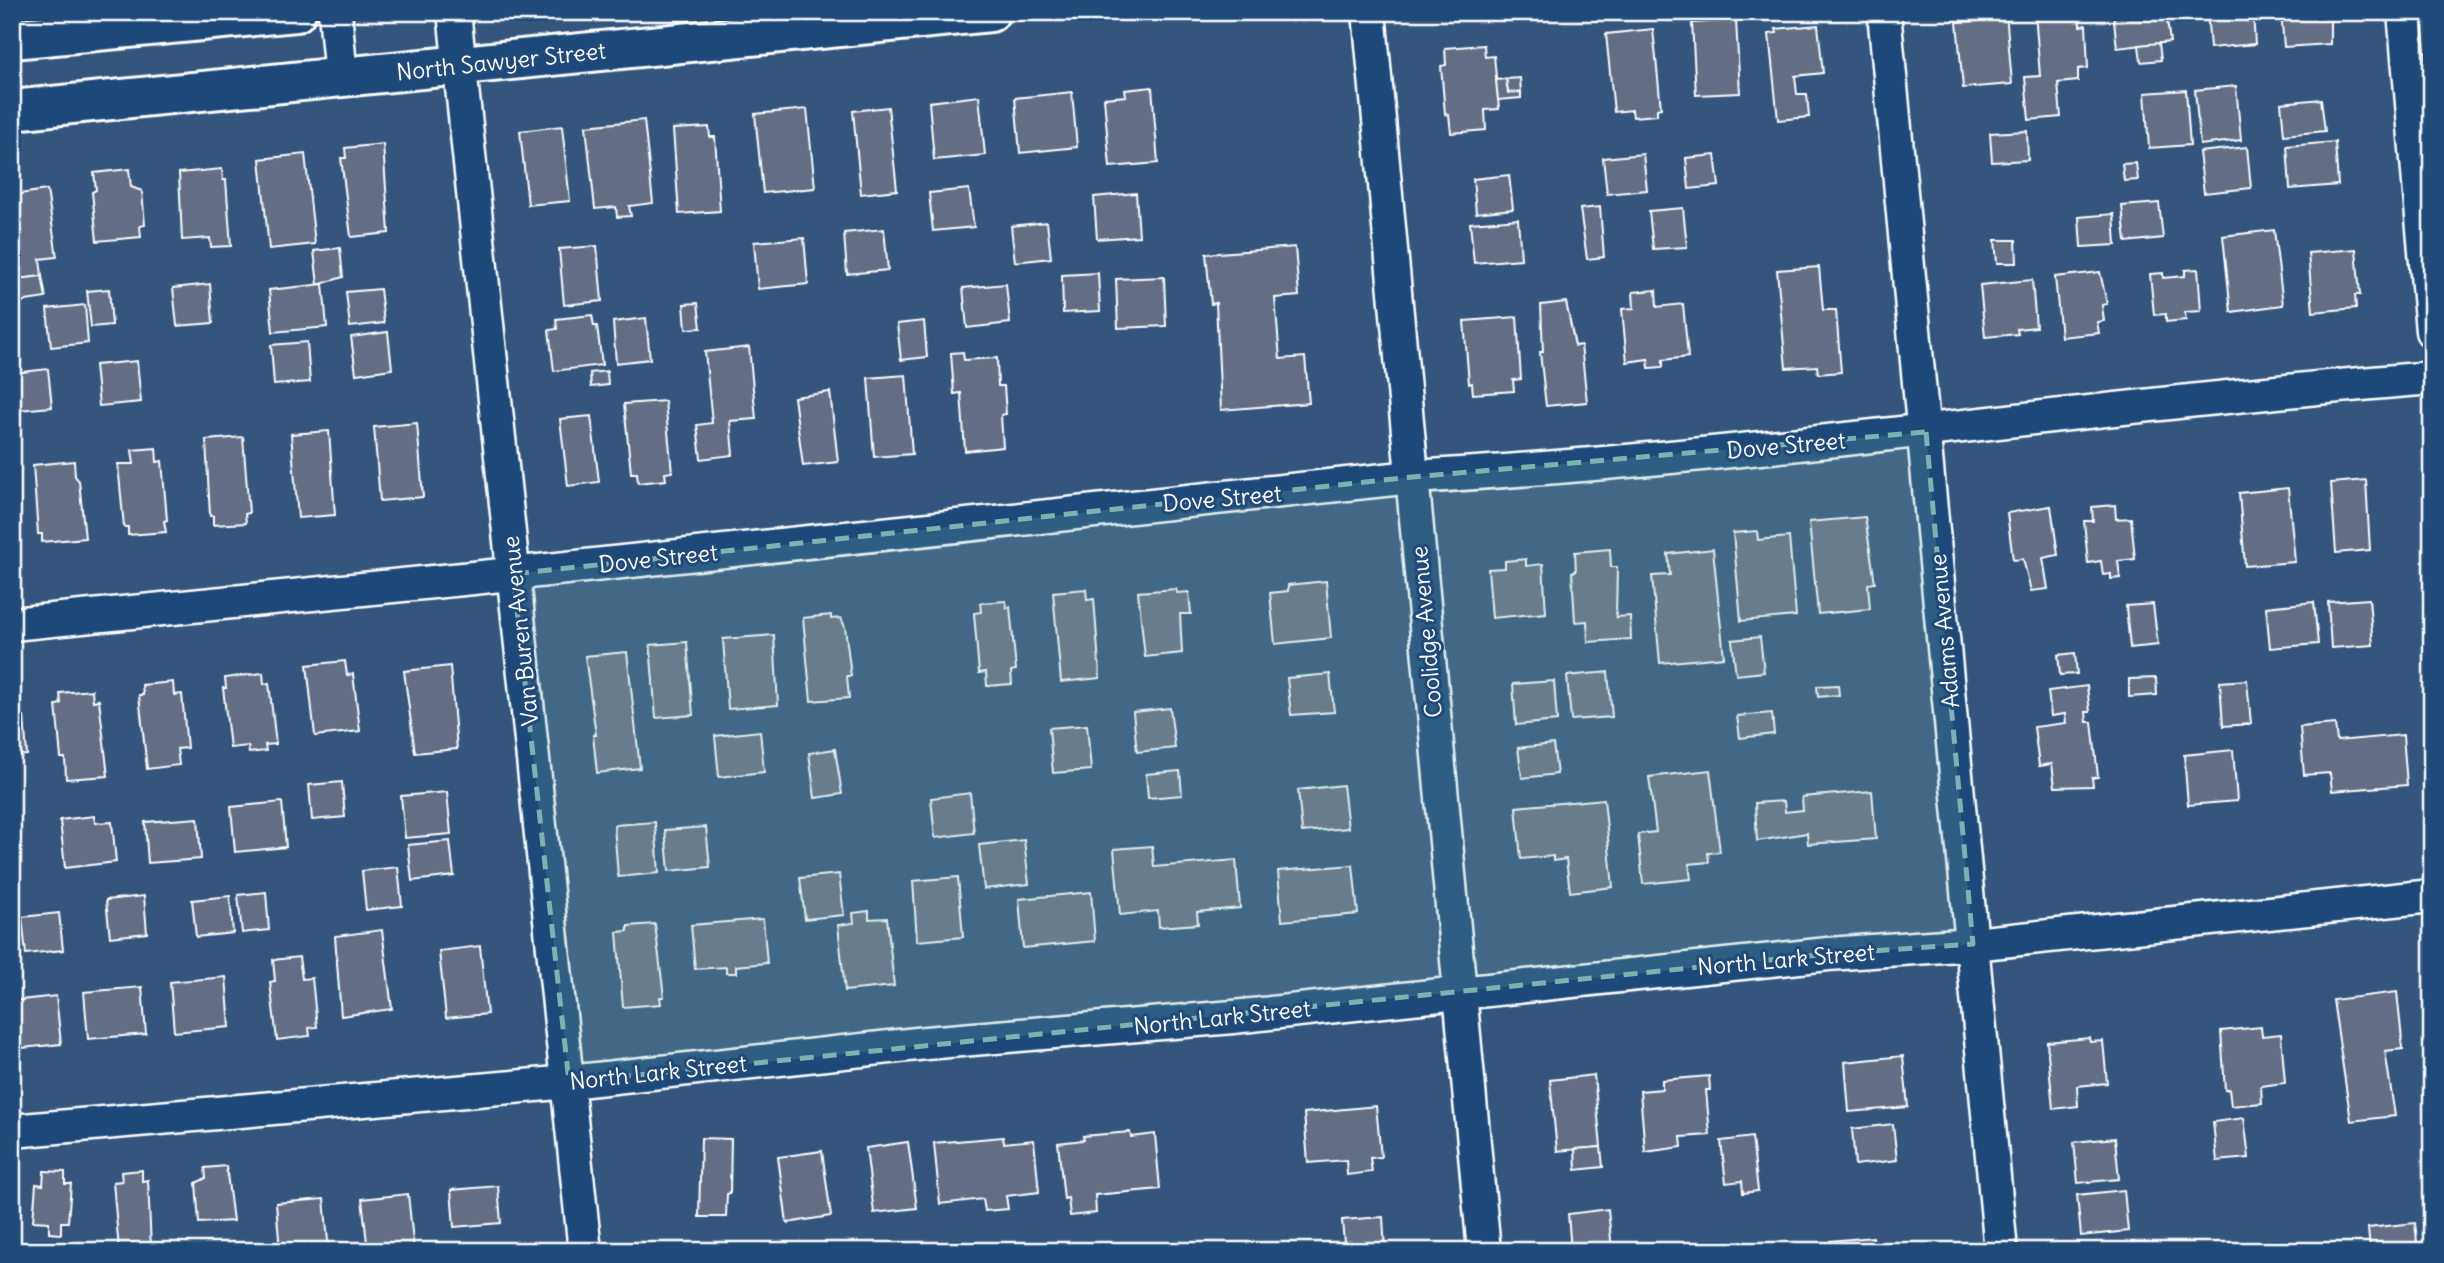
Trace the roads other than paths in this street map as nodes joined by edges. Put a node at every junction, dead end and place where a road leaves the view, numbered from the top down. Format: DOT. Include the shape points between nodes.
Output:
graph roads {
  1 [pos="296,12"];
  2 [pos="335,12"];
  3 [pos="454,12"];
  4 [pos="989,12"];
  5 [pos="1369,12"];
  6 [pos="1884,12"];
  7 [pos="2404,12"];
  8 [pos="855,19"];
  9 [pos="12,39"];
  10 [pos="458,65"];
  11 [pos="341,77"];
  12 [pos="12,110"];
  13 [pos="2432,331"];
  14 [pos="2432,378"];
  15 [pos="1926,432"];
  16 [pos="1412,477"];
  17 [pos="513,574"];
  18 [pos="12,624"];
  19 [pos="2432,896"];
  20 [pos="1973,944"];
  21 [pos="1458,991"];
  22 [pos="569,1082"];
  23 [pos="12,1131"];
  24 [pos="585,1251"];
  25 [pos="1484,1251"];
  26 [pos="2001,1251"];
  1 -- 9 [label="street"];
  2 -- 11 [label="street"];
  3 -- 10 [label="street, Van Buren Avenue"];
  4 -- 8 [label="street, North Sawyer Street"];
  5 -- 16 [label="street, Coolidge Avenue"];
  6 -- 15 [label="street, Adams Avenue"];
  7 -- 13 [label="street"];
  8 -- 10 [label="street, North Sawyer Street"];
  10 -- 11 [label="street, North Sawyer Street"];
  10 -- 17 [label="street, Van Buren Avenue"];
  11 -- 12 [label="street, North Sawyer Street"];
  14 -- 15 [label="street, Dove Street"];
  15 -- 16 [label="street, Dove Street"];
  15 -- 20 [label="street, Adams Avenue"];
  16 -- 17 [label="street, Dove Street"];
  16 -- 21 [label="street, Coolidge Avenue"];
  17 -- 18 [label="street, Dove Street"];
  17 -- 22 [label="street, Van Buren Avenue"];
  19 -- 20 [label="street, North Lark Street"];
  20 -- 21 [label="street, North Lark Street"];
  20 -- 26 [label="street, Adams Avenue"];
  21 -- 22 [label="street, North Lark Street"];
  21 -- 25 [label="street, Coolidge Avenue"];
  22 -- 23 [label="street, North Lark Street"];
  22 -- 24 [label="street, Van Buren Avenue"];
}
